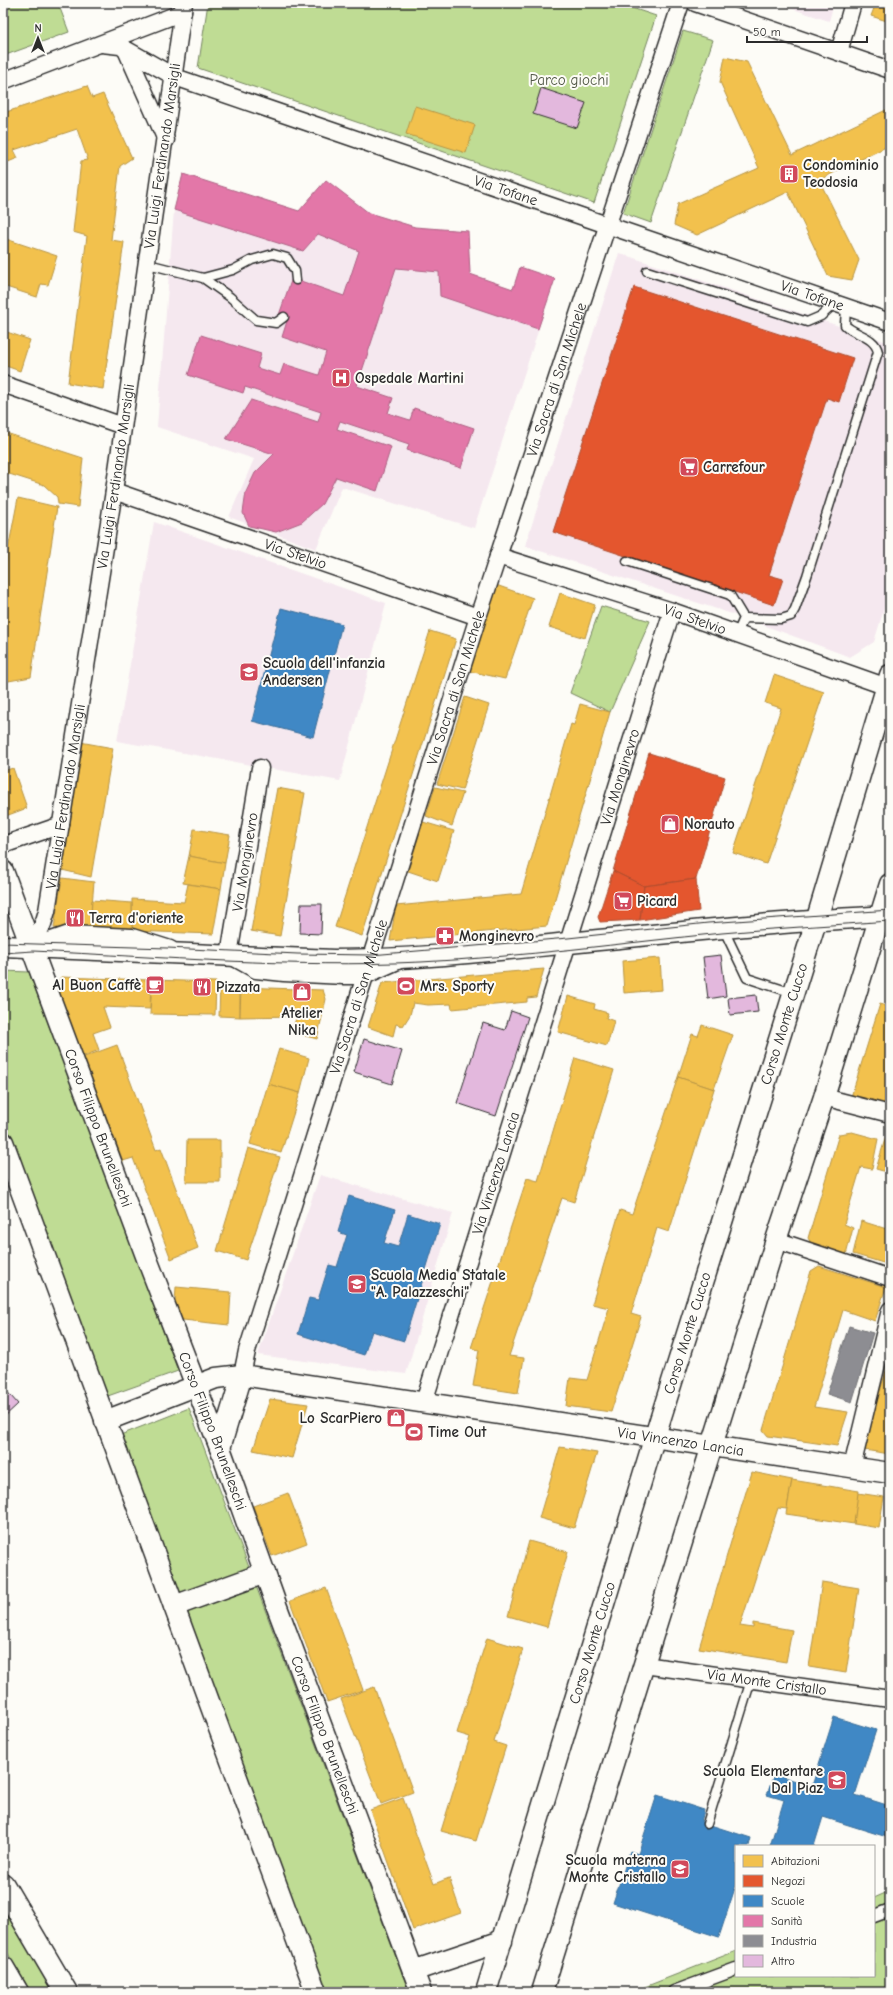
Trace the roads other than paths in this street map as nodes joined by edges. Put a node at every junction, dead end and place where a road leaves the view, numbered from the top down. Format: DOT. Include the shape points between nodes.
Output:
graph roads {
  1 [pos="681,3"];
  2 [pos="695,3"];
  3 [pos="853,3"];
  4 [pos="184,8"];
  5 [pos="102,44"];
  6 [pos="126,50"];
  7 [pos="839,52"];
  8 [pos="890,70"];
  9 [pos="175,77"];
  10 [pos="3,81"];
  11 [pos="166,140"];
  12 [pos="608,226"];
  13 [pos="148,264"];
  14 [pos="647,271"];
  15 [pos="203,278"];
  16 [pos="296,280"];
  17 [pos="840,305"];
  18 [pos="284,317"];
  19 [pos="890,322"];
  20 [pos="3,384"];
  21 [pos="123,426"];
  22 [pos="114,491"];
  23 [pos="498,556"];
  24 [pos="626,561"];
  25 [pos="672,611"];
  26 [pos="478,617"];
  27 [pos="744,618"];
  28 [pos="738,634"];
  29 [pos="889,683"];
  30 [pos="260,768"];
  31 [pos="61,825"];
  32 [pos="3,845"];
  33 [pos="3,871"];
  34 [pos="890,884"];
  35 [pos="887,914"];
  36 [pos="816,921"];
  37 [pos="722,928"];
  38 [pos="567,943"];
  39 [pos="3,946"];
  40 [pos="32,947"];
  41 [pos="229,955"];
  42 [pos="367,968"];
  43 [pos="793,993"];
  44 [pos="824,1097"];
  45 [pos="890,1114"];
  46 [pos="3,1142"];
  47 [pos="776,1240"];
  48 [pos="890,1278"];
  49 [pos="890,1310"];
  50 [pos="242,1375"];
  51 [pos="195,1385"];
  52 [pos="424,1402"];
  53 [pos="105,1421"];
  54 [pos="655,1436"];
  55 [pos="712,1445"];
  56 [pos="220,1448"];
  57 [pos="852,1467"];
  58 [pos="890,1473"];
  59 [pos="265,1573"];
  60 [pos="174,1606"];
  61 [pos="644,1665"];
  62 [pos="751,1680"];
  63 [pos="890,1699"];
  64 [pos="707,1824"];
  65 [pos="3,1885"];
  66 [pos="890,1910"];
  67 [pos="875,1916"];
  68 [pos="502,1941"];
  69 [pos="3,1968"];
  70 [pos="735,1969"];
  71 [pos="413,1971"];
  72 [pos="17,1992"];
  73 [pos="66,1992"];
  74 [pos="316,1992"];
  75 [pos="421,1992"];
  76 [pos="486,1992"];
  77 [pos="542,1992"];
  78 [pos="674,1992"];
  1 -- 12 [label="street, Via Sacra di San Michele"];
  2 -- 7 [label="street"];
  3 -- 7 [label="street"];
  4 -- 5 [label="street, Via Tofane"];
  4 -- 9 [label="street, Via Luigi Ferdinando Marsigli"];
  5 -- 6 [label="street, Via Tofane" via="120,46"];
  5 -- 10 [label="street, Via Tofane"];
  6 -- 9 [label="street, Via Tofane"];
  6 -- 11 [label="street"];
  7 -- 8 [label="street"];
  9 -- 11 [label="street, Via Luigi Ferdinando Marsigli"];
  9 -- 12 [label="street, Via Tofane"];
  11 -- 13 [label="street, Via Luigi Ferdinando Marsigli"];
  12 -- 17 [label="street, Via Tofane"];
  12 -- 23 [label="street, Via Sacra di San Michele"];
  13 -- 15 [label="lane"];
  13 -- 21 [label="street, Via Luigi Ferdinando Marsigli"];
  14 -- 17 [label="lane" via="807,322"];
  15 -- 16 [label="lane" via="233,270 252,260 273,254 288,258 295,271"];
  15 -- 18 [label="lane" via="256,320 276,323"];
  17 -- 19 [label="street, Via Tofane"];
  17 -- 27 [label="lane" via="845,325 867,338 878,348 878,352 795,609 791,616 782,619"];
  20 -- 21 [label="street"];
  21 -- 22 [label="street, Via Luigi Ferdinando Marsigli"];
  22 -- 26 [label="street, Via Stelvio"];
  22 -- 31 [label="street, Via Luigi Ferdinando Marsigli"];
  23 -- 25 [label="street, Via Stelvio"];
  23 -- 26 [label="street, Via Sacra di San Michele"];
  24 -- 27 [label="lane" via="730,595"];
  25 -- 28 [label="street, Via Stelvio"];
  25 -- 38 [label="street, Via Monginevro"];
  26 -- 42 [label="street, Via Sacra di San Michele"];
  27 -- 28 [label="lane"];
  28 -- 29 [label="street, Via Stelvio"];
  29 -- 36 [label="street, Corso Monte Cucco"];
  30 -- 41 [label="street, Via Monginevro"];
  31 -- 32 [label="street"];
  31 -- 40 [label="street, Via Luigi Ferdinando Marsigli" via="47,911"];
  33 -- 40 [label="street, Corso Filippo Brunelleschi"];
  34 -- 35 [label="street"];
  35 -- 36 [label="street"];
  35 -- 44 [label="street"];
  36 -- 37 [label="street"];
  36 -- 43 [label="street, Corso Monte Cucco"];
  37 -- 38 [label="street"];
  37 -- 43 [label="lane" via="748,978"];
  38 -- 42 [label="street" via="407,958"];
  38 -- 52 [label="street, Via Vincenzo Lancia"];
  39 -- 40 [label="street"];
  40 -- 41 [label="street"];
  40 -- 51 [label="street, Corso Filippo Brunelleschi"];
  41 -- 42 [label="street" via="334,960"];
  42 -- 50 [label="street, Via Sacra di San Michele" via="247,1351"];
  43 -- 54 [label="street, Corso Monte Cucco"];
  44 -- 45 [label="street"];
  44 -- 47 [label="street"];
  46 -- 53 [label="street"];
  47 -- 48 [label="street"];
  47 -- 55 [label="street"];
  49 -- 57 [label="street"];
  50 -- 51 [label="street, Via Vincenzo Lancia" via="216,1378"];
  50 -- 52 [label="street, Via Vincenzo Lancia"];
  50 -- 56 [label="street"];
  51 -- 53 [label="street, Via Vincenzo Lancia"];
  51 -- 56 [label="street, Corso Filippo Brunelleschi"];
  52 -- 54 [label="street, Via Vincenzo Lancia"];
  53 -- 60 [label="street"];
  54 -- 55 [label="street, Via Vincenzo Lancia"];
  54 -- 68 [label="street, Corso Monte Cucco"];
  55 -- 57 [label="street, Via Vincenzo Lancia"];
  55 -- 61 [label="street"];
  56 -- 59 [label="street, Corso Filippo Brunelleschi"];
  57 -- 58 [label="street, Via Vincenzo Lancia"];
  59 -- 60 [label="street"];
  59 -- 71 [label="street, Corso Filippo Brunelleschi"];
  60 -- 74 [label="street"];
  61 -- 62 [label="street, Via Monte Cristallo"];
  61 -- 77 [label="street"];
  62 -- 63 [label="street, Via Monte Cristallo"];
  62 -- 64 [label="lane"];
  65 -- 73 [label="main road"];
  66 -- 67 [label="street"];
  68 -- 71 [label="street"];
  68 -- 76 [label="street, Corso Monte Cucco"];
  69 -- 72 [label="main road"];
  70 -- 78 [label="street"];
  71 -- 75 [label="street, Corso Filippo Brunelleschi"];
}
